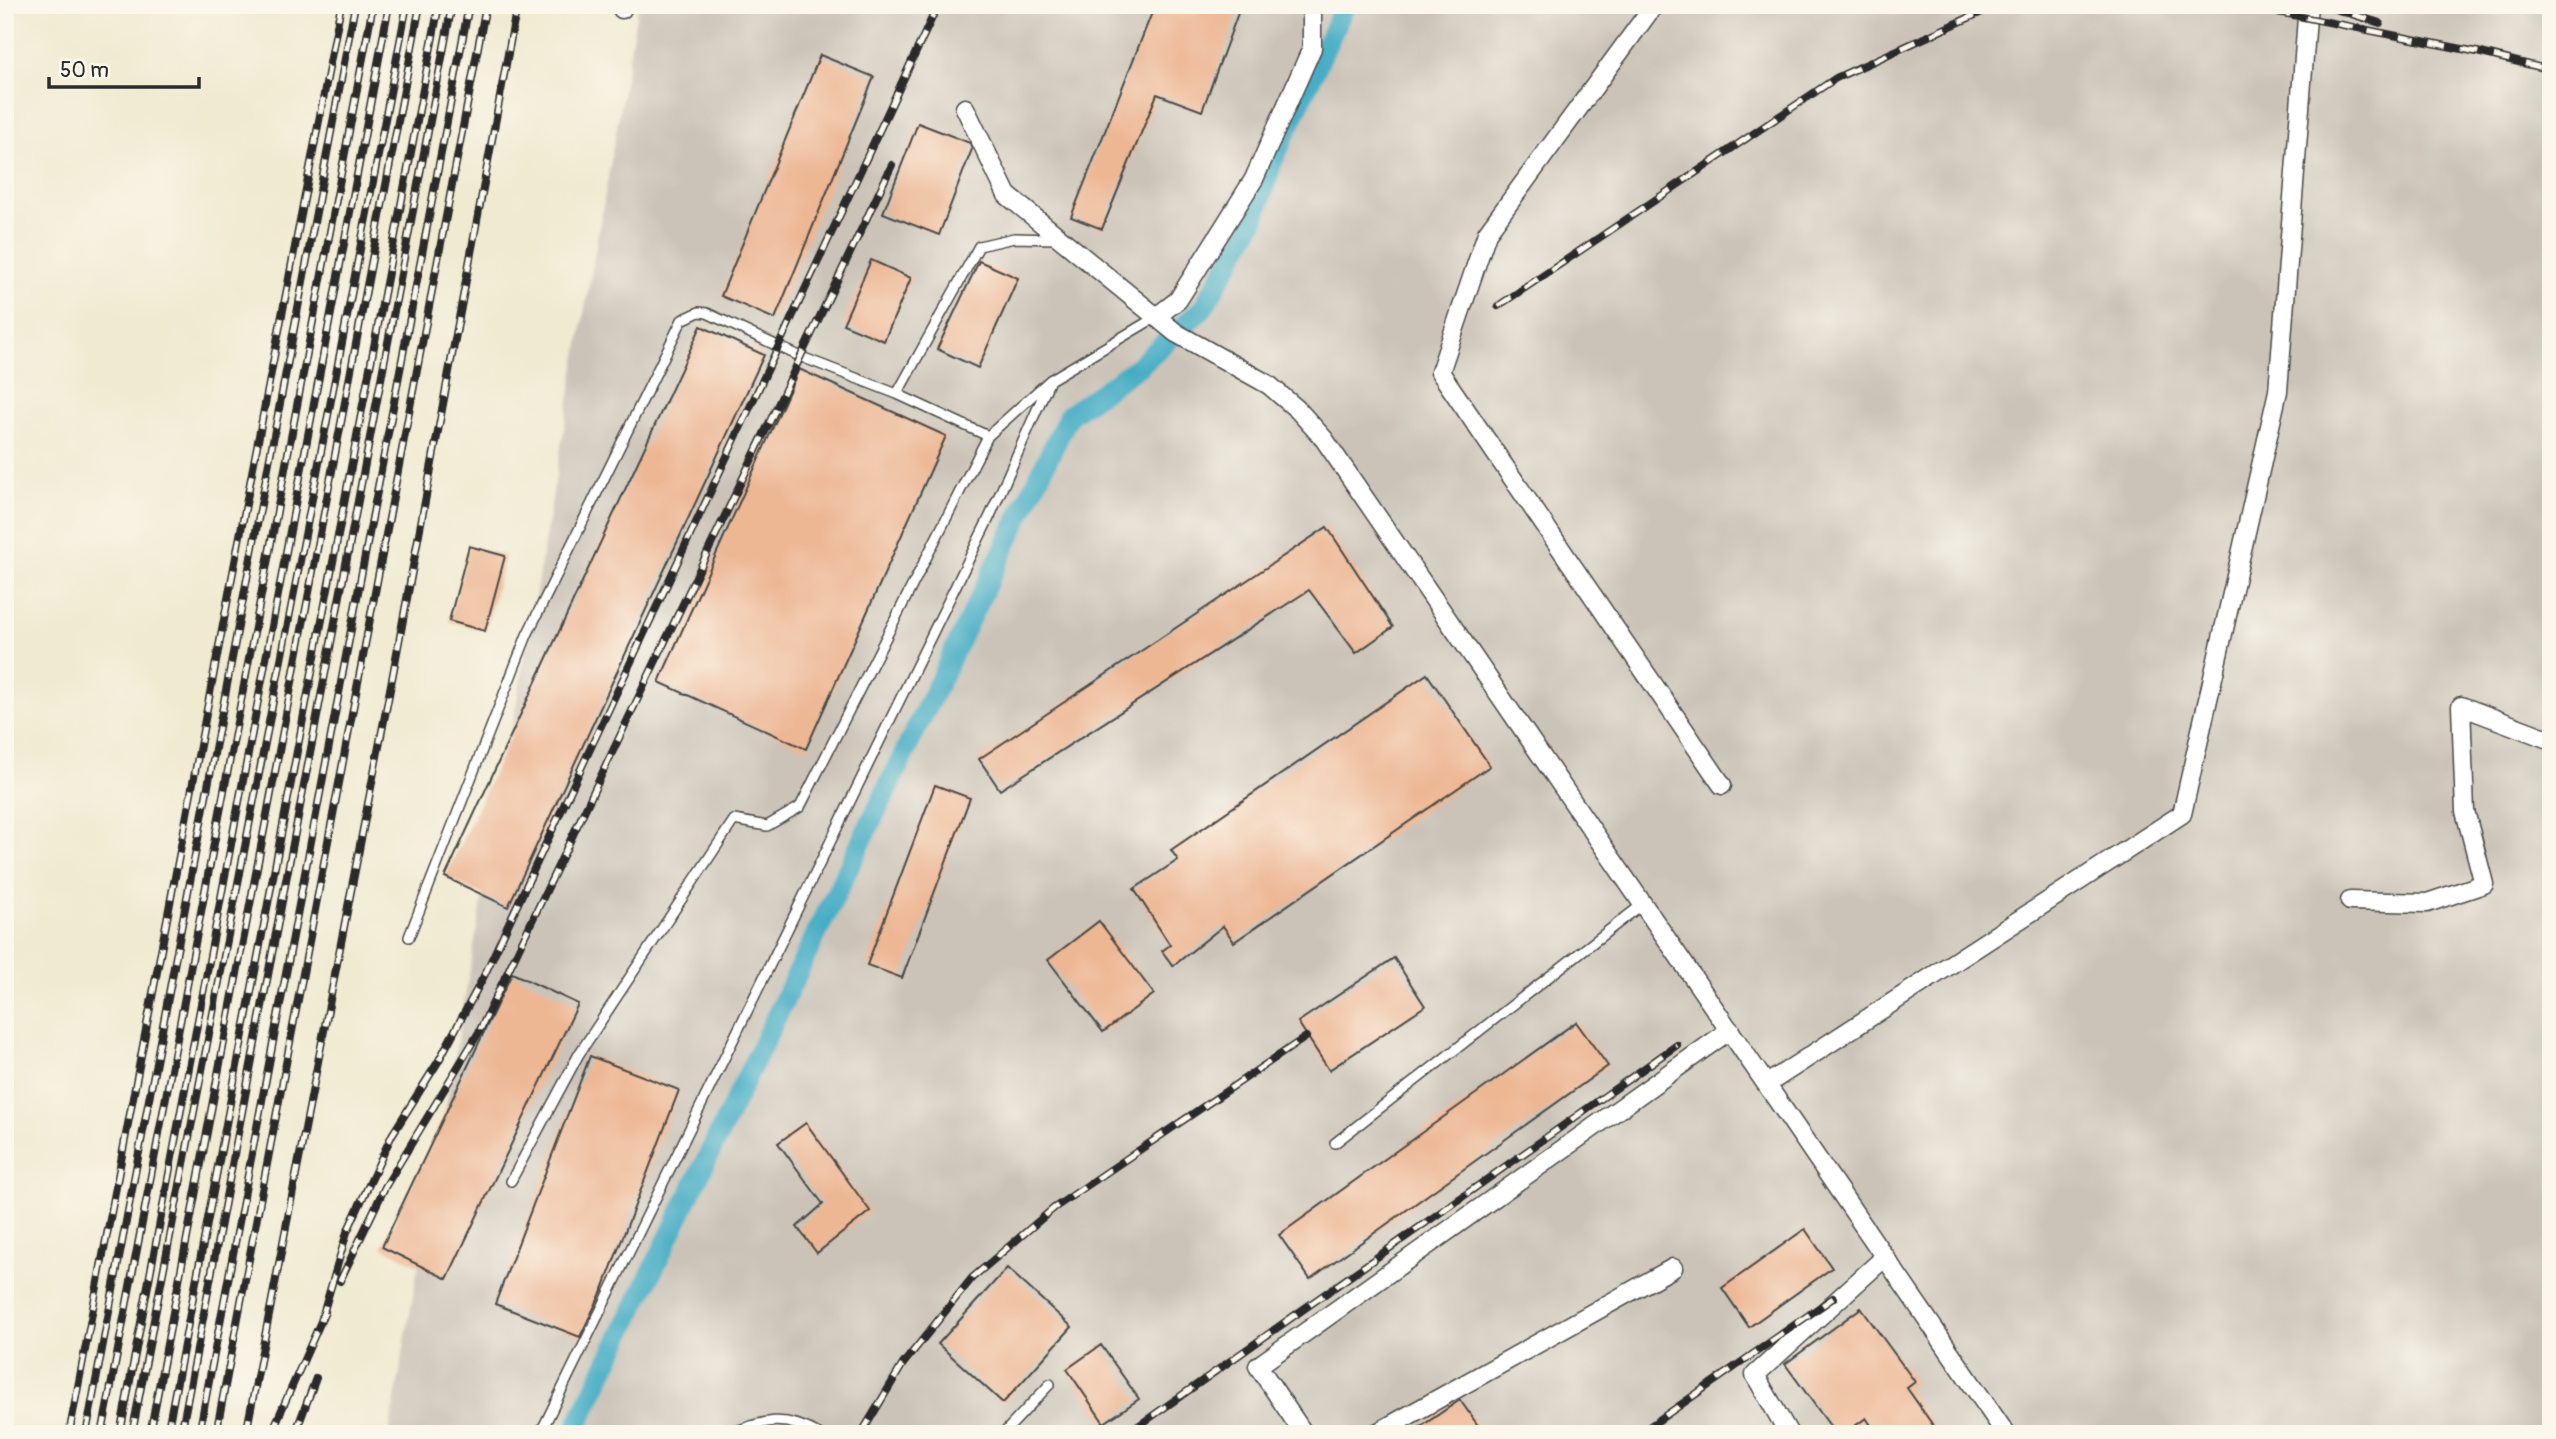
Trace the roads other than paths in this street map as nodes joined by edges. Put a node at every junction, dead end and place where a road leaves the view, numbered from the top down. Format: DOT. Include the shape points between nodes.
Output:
graph roads {
  1 [pos="1311,5"];
  2 [pos="1654,5"];
  3 [pos="2308,5"];
  4 [pos="965,108"];
  5 [pos="1061,239"];
  6 [pos="1156,317"];
  7 [pos="1050,380"];
  8 [pos="897,394"];
  9 [pos="988,436"];
  10 [pos="2551,740"];
  11 [pos="1722,785"];
  12 [pos="2350,901"];
  13 [pos="1644,903"];
  14 [pos="408,937"];
  15 [pos="1730,1030"];
  16 [pos="1767,1084"];
  17 [pos="1335,1143"];
  18 [pos="511,1181"];
  19 [pos="1885,1257"];
  20 [pos="1673,1268"];
  21 [pos="1050,1384"];
  22 [pos="540,1434"];
  23 [pos="729,1434"];
  24 [pos="819,1434"];
  25 [pos="1003,1434"];
  26 [pos="1304,1434"];
  27 [pos="1375,1434"];
  28 [pos="1789,1434"];
  29 [pos="2006,1434"];
  1 -- 6 [label="street" via="1312,48 1254,179 1178,300"];
  2 -- 11 [label="street" via="1487,233 1440,372"];
  3 -- 16 [label="street" via="2278,391 2182,814"];
  4 -- 5 [label="street" via="1007,195"];
  5 -- 6 [label="street"];
  5 -- 8 [label="lane" via="1014,239 979,246"];
  6 -- 7 [label="lane"];
  6 -- 13 [label="street" via="1269,386 1324,439"];
  7 -- 9 [label="lane"];
  7 -- 22 [label="lane" via="984,528"];
  8 -- 9 [label="lane"];
  8 -- 14 [label="lane" via="707,313 682,320 527,635"];
  9 -- 18 [label="lane" via="800,807 767,826 734,820 579,1054"];
  10 -- 12 [label="street" via="2461,706 2465,811 2484,884 2427,903"];
  13 -- 15 [label="street"];
  13 -- 17 [label="lane"];
  15 -- 16 [label="street"];
  15 -- 26 [label="street" via="1258,1366"];
  16 -- 19 [label="street"];
  19 -- 28 [label="street" via="1755,1375"];
  19 -- 29 [label="street"];
  20 -- 27 [label="street"];
  21 -- 25 [label="lane"];
  23 -- 24 [label="lane" via="763,1421 795,1421"];
}
